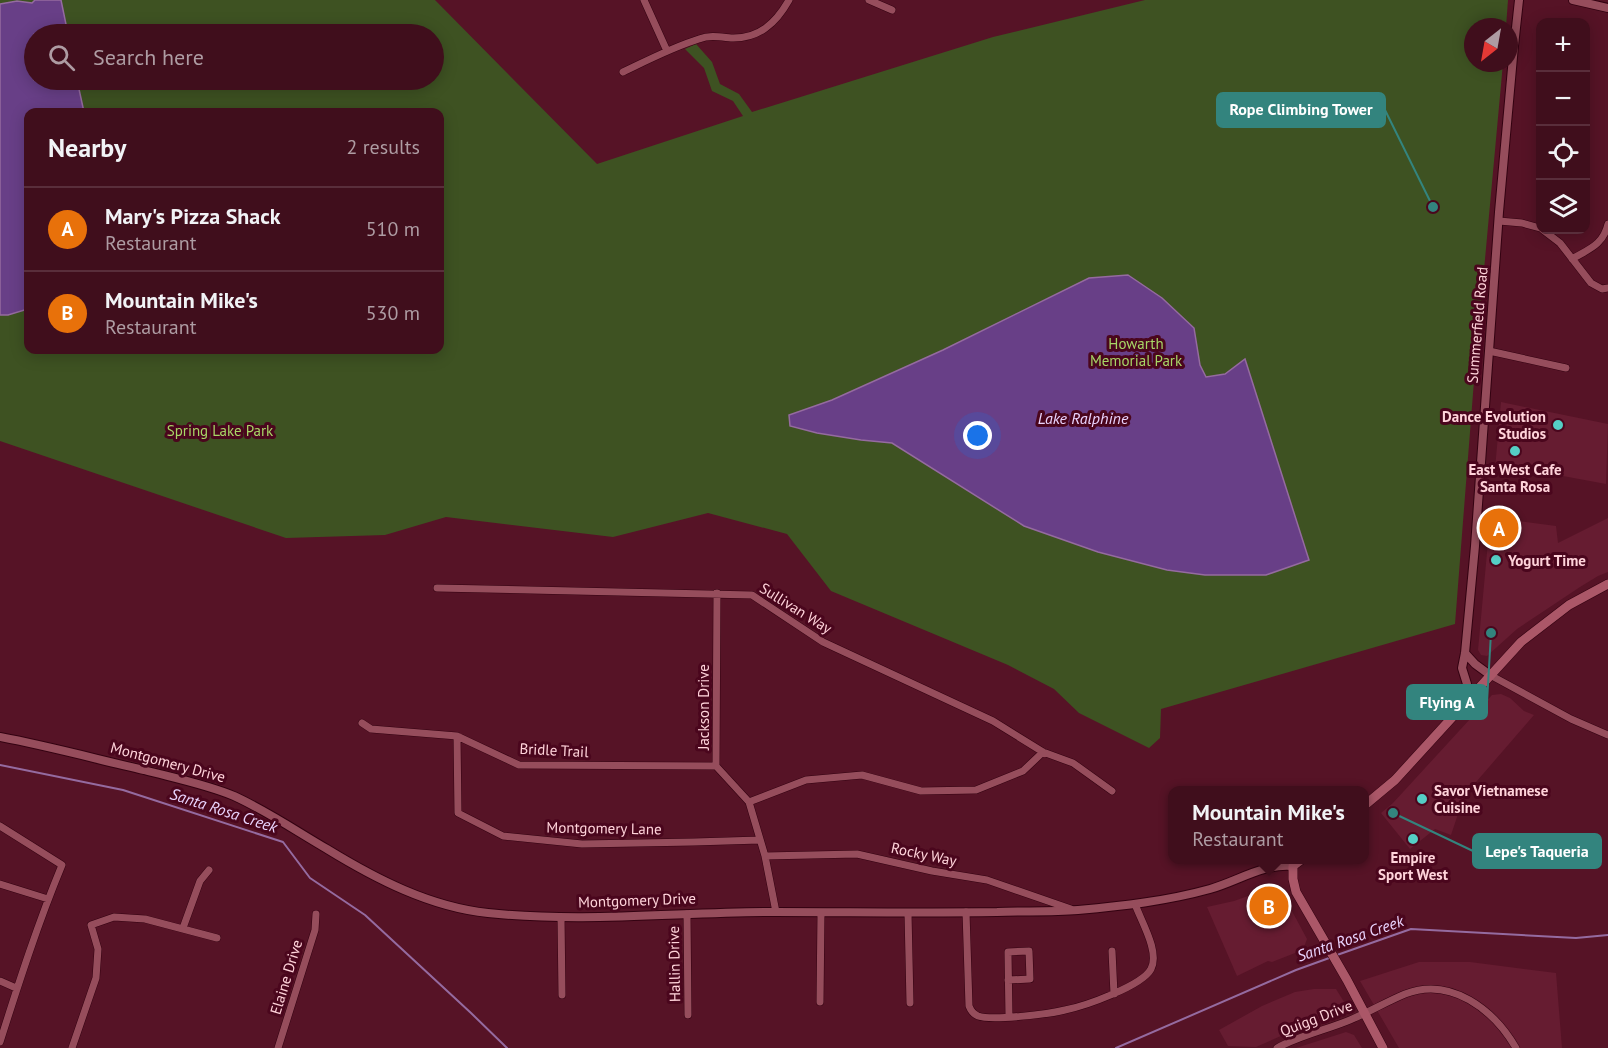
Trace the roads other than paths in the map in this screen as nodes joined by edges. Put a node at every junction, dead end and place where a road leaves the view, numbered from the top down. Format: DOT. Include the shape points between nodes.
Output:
graph roads {
  1 [pos="644,0"];
  2 [pos="789,0"];
  3 [pos="869,0"];
  4 [pos="1519,0"];
  5 [pos="1573,0"];
  6 [pos="1608,8"];
  7 [pos="892,10"];
  8 [pos="667,51"];
  9 [pos="623,72"];
  10 [pos="1499,221"];
  11 [pos="1608,224"];
  12 [pos="1536,227"];
  13 [pos="1548,234"];
  14 [pos="1572,259"];
  15 [pos="1608,288"];
  16 [pos="1489,351"];
  17 [pos="1566,368"];
  18 [pos="1608,584"];
  19 [pos="437,588"];
  20 [pos="717,593"];
  21 [pos="1465,653"];
  22 [pos="1490,675"];
  23 [pos="1469,698"];
  24 [pos="362,723"];
  25 [pos="1608,735"];
  26 [pos="457,736"];
  27 [pos="0,737"];
  28 [pos="1043,752"];
  29 [pos="716,766"];
  30 [pos="1112,790"];
  31 [pos="749,802"];
  32 [pos="1369,802"];
  33 [pos="0,826"];
  34 [pos="760,840"];
  35 [pos="765,856"];
  36 [pos="1290,864"];
  37 [pos="1297,864"];
  38 [pos="209,870"];
  39 [pos="0,884"];
  40 [pos="48,899"];
  41 [pos="1135,904"];
  42 [pos="1073,910"];
  43 [pos="776,912"];
  44 [pos="966,912"];
  45 [pos="821,913"];
  46 [pos="316,914"];
  47 [pos="687,914"];
  48 [pos="908,914"];
  49 [pos="561,917"];
  50 [pos="183,928"];
  51 [pos="217,938"];
  52 [pos="1112,951"];
  53 [pos="1008,980"];
  54 [pos="0,981"];
  55 [pos="16,988"];
  56 [pos="1113,994"];
  57 [pos="562,995"];
  58 [pos="820,1002"];
  59 [pos="910,1003"];
  60 [pos="1365,1014"];
  61 [pos="688,1015"];
  62 [pos="1009,1017"];
  63 [pos="0,1042"];
  64 [pos="72,1048"];
  65 [pos="278,1048"];
  66 [pos="1277,1048"];
  67 [pos="1383,1048"];
  68 [pos="1516,1048"];
  1 -- 8 [label="street"];
  2 -- 8 [label="street" via="776,20 759,32 739,38 701,38"];
  3 -- 7 [label="street"];
  4 -- 10 [label="street, Summerfield Road"];
  5 -- 6 [label="street"];
  8 -- 9 [label="street"];
  10 -- 12 [label="street"];
  10 -- 16 [label="street, Summerfield Road"];
  11 -- 14 [label="street" via="1599,243"];
  13 -- 14 [label="street"];
  14 -- 15 [label="street" via="1591,283"];
  16 -- 17 [label="street"];
  16 -- 21 [label="street, Summerfield Road"];
  18 -- 22 [label="main road" via="1544,624"];
  19 -- 20 [label="street, Sullivan Way"];
  20 -- 28 [label="street, Sullivan Way" via="752,595 823,642 993,721"];
  20 -- 29 [label="street, Jackson Drive"];
  21 -- 22 [label="street"];
  21 -- 23 [label="street, Summerfield Road" via="1462,668"];
  22 -- 23 [label="main road"];
  22 -- 25 [label="street"];
  23 -- 32 [label="main road" via="1395,780"];
  24 -- 26 [label="street, Bridle Trail" via="371,729"];
  26 -- 29 [label="street, Bridle Trail" via="519,765"];
  26 -- 34 [label="street, Montgomery Lane" via="458,813 503,836 582,844"];
  27 -- 49 [label="street, Montgomery Drive" via="229,794 260,808 372,875 427,899 465,910"];
  28 -- 30 [label="street, Sullivan Way" via="1073,763"];
  28 -- 31 [label="street" via="1023,771 976,790 921,791 862,775 806,780"];
  29 -- 31 [label="street, Jackson Drive"];
  31 -- 34 [label="street, Jackson Drive"];
  33 -- 40 [label="street" via="62,865"];
  34 -- 35 [label="street, Jackson Drive"];
  35 -- 42 [label="street, Rocky Way" via="857,854 987,880"];
  35 -- 43 [label="street, Jackson Drive"];
  36 -- 41 [label="street, Montgomery Drive" via="1261,870 1211,889"];
  37 -- 60 [label="main road" via="1293,879 1296,892"];
  38 -- 50 [label="street" via="200,881"];
  39 -- 40 [label="street"];
  40 -- 55 [label="street"];
  41 -- 42 [label="street, Montgomery Drive"];
  41 -- 56 [label="street" via="1152,946 1154,963 1144,978"];
  42 -- 44 [label="street, Montgomery Drive"];
  43 -- 45 [label="street, Montgomery Drive"];
  43 -- 47 [label="street, Montgomery Drive"];
  44 -- 48 [label="street, Montgomery Drive"];
  44 -- 62 [label="street" via="969,1006 977,1016"];
  45 -- 48 [label="street, Montgomery Drive"];
  45 -- 58 [label="street"];
  46 -- 65 [label="street, Elaine Drive" via="315,930"];
  47 -- 49 [label="street, Montgomery Drive"];
  47 -- 61 [label="street, Hallin Drive"];
  48 -- 59 [label="street"];
  49 -- 57 [label="street"];
  50 -- 51 [label="street"];
  50 -- 64 [label="street" via="114,917 92,925 98,949 96,978"];
  52 -- 56 [label="street"];
  53 -- 53 [label="street" via="1008,952 1029,951 1030,979"];
  53 -- 62 [label="street"];
  54 -- 55 [label="street"];
  55 -- 63 [label="street"];
  56 -- 62 [label="street" via="1066,1010"];
  60 -- 66 [label="street, Quigg Drive"];
  60 -- 67 [label="main road"];
  60 -- 68 [label="street, Quigg Drive" via="1407,994 1446,991 1490,1014"];
}
